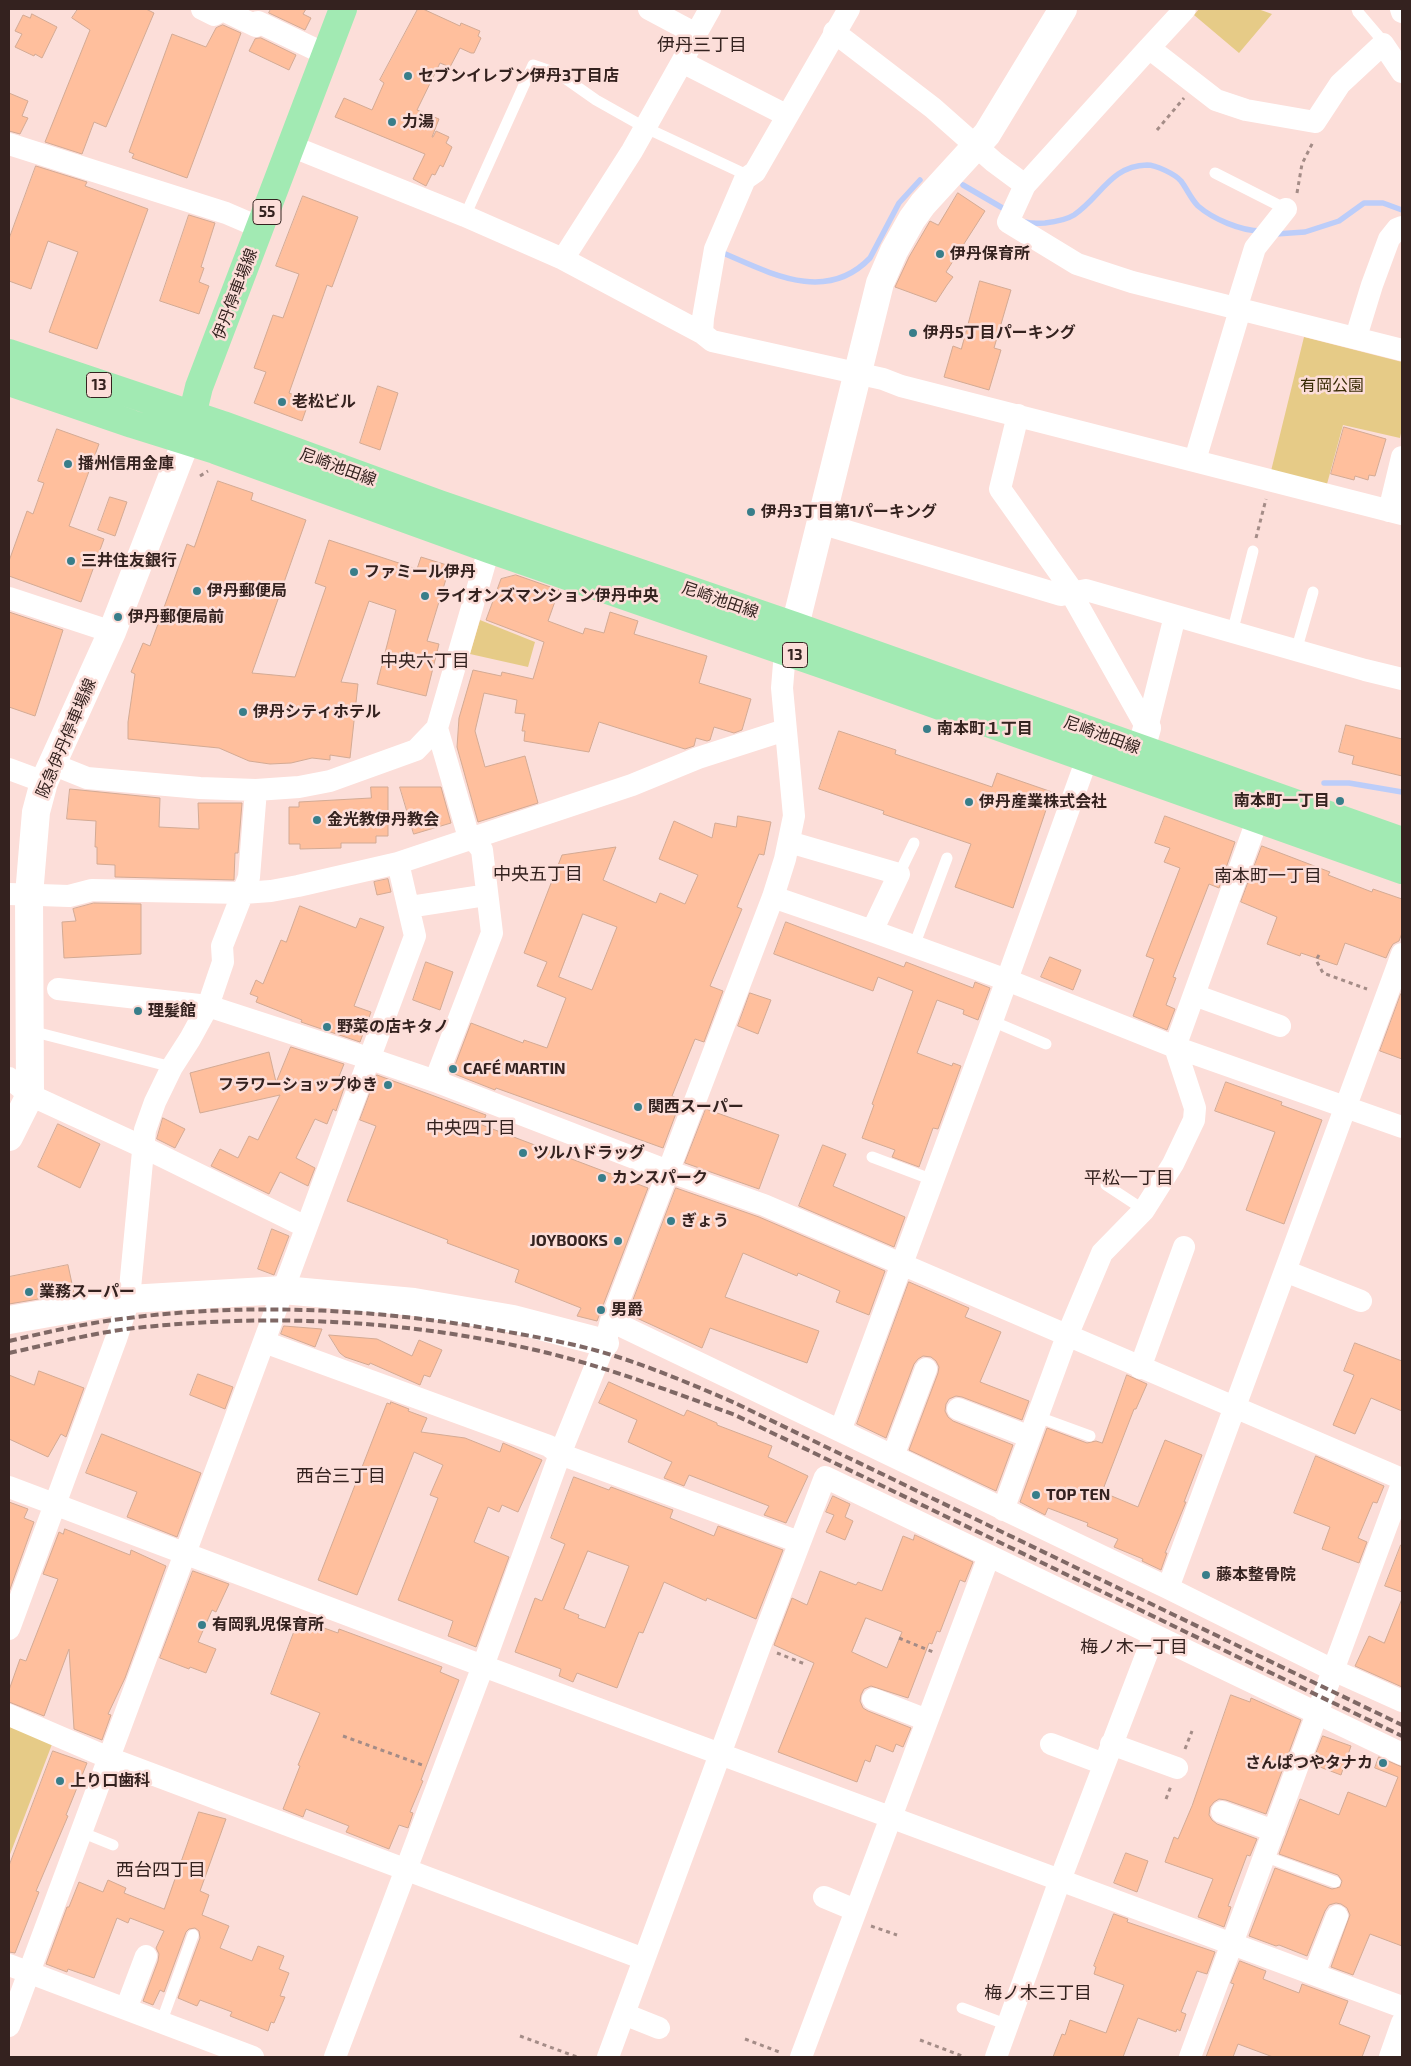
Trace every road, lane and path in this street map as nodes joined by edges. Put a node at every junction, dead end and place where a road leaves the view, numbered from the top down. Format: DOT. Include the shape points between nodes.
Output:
graph roads {
  1 [pos="202,9"];
  2 [pos="343,9"];
  3 [pos="649,9"];
  4 [pos="710,9"];
  5 [pos="849,9"];
  6 [pos="1063,9"];
  7 [pos="1185,9"];
  8 [pos="1357,9"];
  9 [pos="1401,9"];
  10 [pos="1402,12"];
  11 [pos="262,16"];
  12 [pos="834,32"];
  13 [pos="696,34"];
  14 [pos="1383,44"];
  15 [pos="1149,48"];
  16 [pos="324,54"];
  17 [pos="682,62"];
  18 [pos="1402,72"];
  19 [pos="1196,84"];
  20 [pos="786,115"];
  21 [pos="1318,117"];
  22 [pos="644,127"];
  23 [pos="1157,130"];
  24 [pos="9,144"];
  25 [pos="291,146"];
  26 [pos="976,146"];
  27 [pos="1215,173"];
  28 [pos="749,176"];
  29 [pos="1025,185"];
  30 [pos="1286,209"];
  31 [pos="465,216"];
  32 [pos="1402,227"];
  33 [pos="261,228"];
  34 [pos="563,259"];
  35 [pos="1238,310"];
  36 [pos="702,333"];
  37 [pos="1356,337"];
  38 [pos="1402,350"];
  39 [pos="9,353"];
  40 [pos="857,373"];
  41 [pos="9,382"];
  42 [pos="1018,415"];
  43 [pos="188,428"];
  44 [pos="1402,457"];
  45 [pos="1195,460"];
  46 [pos="208,470"];
  47 [pos="200,476"];
  48 [pos="1271,481"];
  49 [pos="1396,512"];
  50 [pos="820,523"];
  51 [pos="511,528"];
  52 [pos="489,549"];
  53 [pos="1253,551"];
  54 [pos="1313,592"];
  55 [pos="1071,593"];
  56 [pos="9,598"];
  57 [pos="1175,616"];
  58 [pos="795,626"];
  59 [pos="112,632"];
  60 [pos="1232,632"];
  61 [pos="1296,651"];
  62 [pos="785,652"];
  63 [pos="1402,679"];
  64 [pos="437,728"];
  65 [pos="785,730"];
  66 [pos="1144,739"];
  67 [pos="1091,746"];
  68 [pos="9,769"];
  69 [pos="48,773"];
  70 [pos="256,790"];
  71 [pos="1266,794"];
  72 [pos="1257,819"];
  73 [pos="471,838"];
  74 [pos="1402,841"];
  75 [pos="789,842"];
  76 [pos="914,843"];
  77 [pos="947,858"];
  78 [pos="398,862"];
  79 [pos="1402,870"];
  80 [pos="899,874"];
  81 [pos="243,893"];
  82 [pos="19,895"];
  83 [pos="487,895"];
  84 [pos="773,897"];
  85 [pos="408,907"];
  86 [pos="872,930"];
  87 [pos="914,946"];
  88 [pos="1402,954"];
  89 [pos="1318,955"];
  90 [pos="1007,980"];
  91 [pos="58,989"];
  92 [pos="1194,995"];
  93 [pos="1387,996"];
  94 [pos="208,1006"];
  95 [pos="992,1021"];
  96 [pos="1280,1026"];
  97 [pos="30,1031"];
  98 [pos="1046,1044"];
  99 [pos="1175,1047"];
  100 [pos="368,1058"];
  101 [pos="172,1067"];
  102 [pos="9,1078"];
  103 [pos="435,1081"];
  104 [pos="30,1095"];
  105 [pos="1346,1107"];
  106 [pos="1402,1127"];
  107 [pos="9,1136"];
  108 [pos="143,1146"];
  109 [pos="872,1157"];
  110 [pos="668,1171"];
  111 [pos="933,1180"];
  112 [pos="1106,1185"];
  113 [pos="1144,1210"];
  114 [pos="306,1227"];
  115 [pos="1184,1247"];
  116 [pos="902,1265"];
  117 [pos="1285,1271"];
  118 [pos="283,1290"];
  119 [pos="129,1299"];
  120 [pos="1361,1302"];
  121 [pos="9,1320"];
  122 [pos="608,1332"];
  123 [pos="1068,1336"];
  124 [pos="264,1342"];
  125 [pos="1140,1368"];
  126 [pos="926,1369"];
  127 [pos="1234,1408"];
  128 [pos="958,1409"];
  129 [pos="1034,1427"];
  130 [pos="840,1431"];
  131 [pos="1090,1436"];
  132 [pos="560,1454"];
  133 [pos="893,1456"];
  134 [pos="1402,1479"];
  135 [pos="1402,1484"];
  136 [pos="9,1487"];
  137 [pos="55,1504"];
  138 [pos="1003,1510"];
  139 [pos="799,1542"];
  140 [pos="185,1554"];
  141 [pos="989,1556"];
  142 [pos="1168,1588"];
  143 [pos="9,1629"];
  144 [pos="1154,1635"];
  145 [pos="898,1638"];
  146 [pos="760,1646"];
  147 [pos="950,1658"];
  148 [pos="805,1664"];
  149 [pos="483,1666"];
  150 [pos="1334,1670"];
  151 [pos="873,1699"];
  152 [pos="1402,1701"];
  153 [pos="1318,1712"];
  154 [pos="9,1716"];
  155 [pos="927,1720"];
  156 [pos="343,1736"];
  157 [pos="1051,1744"];
  158 [pos="719,1754"];
  159 [pos="1107,1754"];
  160 [pos="1402,1754"];
  161 [pos="109,1758"];
  162 [pos="1177,1768"];
  163 [pos="443,1773"];
  164 [pos="1222,1812"];
  165 [pos="890,1817"];
  166 [pos="81,1832"];
  167 [pos="1274,1832"];
  168 [pos="113,1845"];
  169 [pos="1264,1856"];
  170 [pos="406,1869"];
  171 [pos="1060,1880"];
  172 [pos="1335,1882"];
  173 [pos="824,1897"];
  174 [pos="854,1915"];
  175 [pos="1337,1916"];
  176 [pos="193,1935"];
  177 [pos="897,1935"];
  178 [pos="1232,1943"];
  179 [pos="146,1956"];
  180 [pos="644,1959"];
  181 [pos="19,1969"];
  182 [pos="1314,1974"];
  183 [pos="1402,2007"];
  184 [pos="962,2008"];
  185 [pos="126,2009"];
  186 [pos="624,2014"];
  187 [pos="161,2023"];
  188 [pos="1402,2023"];
  189 [pos="1008,2025"];
  190 [pos="9,2026"];
  191 [pos="659,2028"];
  192 [pos="520,2036"];
  193 [pos="745,2039"];
  194 [pos="920,2040"];
  195 [pos="246,2056"];
  196 [pos="793,2056"];
  197 [pos="335,2057"];
  198 [pos="577,2057"];
  199 [pos="608,2057"];
  200 [pos="965,2057"];
  201 [pos="996,2057"];
  202 [pos="1190,2057"];
  203 [pos="1390,2057"];
  1 -- 11 [label="street" via="214,15 223,10 256,26"];
  2 -- 16 [label="main road, 伊丹停車場線 / 55"];
  3 -- 13 [label="street"];
  4 -- 13 [label="street"];
  5 -- 12 [label="street"];
  6 -- 26 [label="street" via="987,134"];
  7 -- 15 [label="street"];
  8 -- 14 [label="lane"];
  9 -- 10 [label="street"];
  11 -- 16 [label="street"];
  12 -- 20 [label="street"];
  12 -- 26 [label="street" via="933,108"];
  13 -- 17 [label="street"];
  14 -- 18 [label="street"];
  14 -- 21 [label="street" via="1340,84"];
  15 -- 19 [label="street"];
  15 -- 29 [label="street"];
  16 -- 25 [label="main road, 伊丹停車場線 / 55"];
  17 -- 20 [label="street"];
  17 -- 22 [label="street"];
  19 -- 21 [label="street" via="1216,100 1246,110 1315,122"];
  19 -- 23 [label="path"];
  20 -- 28 [label="street" via="755,172"];
  21 -- 30 [label="path" via="1322,126 1302,164 1297,198"];
  22 -- 28 [label="lane"];
  22 -- 31 [label="lane" via="559,74 533,65"];
  22 -- 34 [label="street"];
  24 -- 33 [label="street" via="226,213"];
  25 -- 31 [label="street"];
  25 -- 33 [label="main road, 伊丹停車場線 / 55"];
  26 -- 29 [label="street"];
  26 -- 40 [label="street" via="923,204 894,251 880,283"];
  27 -- 30 [label="lane"];
  28 -- 36 [label="street" via="715,249"];
  29 -- 35 [label="street" via="1008,222 1077,264"];
  30 -- 35 [label="street" via="1252,256"];
  31 -- 34 [label="street"];
  32 -- 37 [label="street" via="1397,228 1389,239"];
  33 -- 43 [label="main road, 伊丹停車場線 / 55" via="199,387"];
  34 -- 36 [label="street"];
  35 -- 37 [label="street"];
  35 -- 45 [label="street"];
  36 -- 40 [label="street" via="712,341"];
  37 -- 38 [label="street"];
  39 -- 43 [label="main road, 尼崎池田線 / 13"];
  40 -- 42 [label="street"];
  40 -- 50 [label="street"];
  41 -- 43 [label="main road, 尼崎池田線 / 13"];
  42 -- 45 [label="street"];
  42 -- 55 [label="street" via="1000,489"];
  43 -- 51 [label="main road, 尼崎池田線 / 13"];
  43 -- 52 [label="main road, 尼崎池田線 / 13" via="215,450"];
  43 -- 59 [label="street, 阪急伊丹停車場線"];
  44 -- 49 [label="street"];
  45 -- 48 [label="street"];
  46 -- 47 [label="path"];
  48 -- 49 [label="street"];
  48 -- 53 [label="path"];
  50 -- 55 [label="street" via="1061,595"];
  50 -- 58 [label="street"];
  51 -- 52 [label="street"];
  51 -- 58 [label="main road, 尼崎池田線 / 13"];
  52 -- 62 [label="main road, 尼崎池田線 / 13"];
  52 -- 64 [label="street"];
  53 -- 60 [label="lane"];
  54 -- 61 [label="lane"];
  55 -- 57 [label="street" via="1086,590"];
  55 -- 66 [label="street"];
  56 -- 59 [label="street"];
  57 -- 60 [label="street"];
  57 -- 66 [label="street"];
  58 -- 62 [label="street"];
  58 -- 67 [label="main road, 尼崎池田線 / 13"];
  59 -- 69 [label="street, 阪急伊丹停車場線"];
  60 -- 61 [label="street"];
  61 -- 63 [label="street"];
  62 -- 65 [label="street" via="782,688"];
  62 -- 67 [label="main road, 尼崎池田線 / 13"];
  64 -- 70 [label="street" via="416,750 366,769 299,787"];
  64 -- 73 [label="street"];
  65 -- 73 [label="street"];
  65 -- 75 [label="street" via="794,816"];
  66 -- 67 [label="main road, 尼崎池田線 / 13"];
  66 -- 71 [label="main road, 尼崎池田線 / 13"];
  67 -- 72 [label="main road, 尼崎池田線 / 13"];
  67 -- 90 [label="street"];
  68 -- 69 [label="street"];
  69 -- 70 [label="street" via="200,788"];
  69 -- 82 [label="street, 阪急伊丹停車場線" via="36,812"];
  70 -- 81 [label="street" via="249,877"];
  71 -- 72 [label="street"];
  71 -- 74 [label="main road, 尼崎池田線 / 13"];
  72 -- 79 [label="main road, 尼崎池田線 / 13"];
  72 -- 92 [label="street"];
  73 -- 78 [label="street"];
  73 -- 83 [label="street" via="482,850"];
  75 -- 80 [label="street"];
  75 -- 84 [label="street"];
  76 -- 80 [label="lane"];
  77 -- 87 [label="lane"];
  78 -- 81 [label="street" via="298,886"];
  78 -- 85 [label="street"];
  80 -- 86 [label="street"];
  81 -- 82 [label="street" via="92,890 70,896"];
  81 -- 94 [label="street" via="222,946 223,962"];
  82 -- 97 [label="street, 阪急伊丹停車場線"];
  83 -- 85 [label="street"];
  83 -- 103 [label="street" via="492,933"];
  84 -- 86 [label="street"];
  84 -- 110 [label="street"];
  85 -- 100 [label="street" via="415,936"];
  86 -- 87 [label="street"];
  87 -- 90 [label="street"];
  88 -- 93 [label="street"];
  89 -- 93 [label="path" via="1316,960 1323,974"];
  90 -- 95 [label="street"];
  90 -- 99 [label="street"];
  91 -- 94 [label="street"];
  92 -- 96 [label="street"];
  92 -- 99 [label="street"];
  93 -- 105 [label="street"];
  94 -- 100 [label="street"];
  94 -- 101 [label="street"];
  95 -- 98 [label="lane"];
  95 -- 111 [label="street"];
  97 -- 101 [label="lane"];
  97 -- 104 [label="street, 阪急伊丹停車場線"];
  99 -- 105 [label="street"];
  99 -- 113 [label="street" via="1195,1108 1194,1120 1173,1164"];
  100 -- 103 [label="street"];
  100 -- 114 [label="street"];
  101 -- 108 [label="street" via="155,1102"];
  102 -- 104 [label="street"];
  103 -- 110 [label="street"];
  104 -- 107 [label="street, 阪急伊丹停車場線"];
  104 -- 108 [label="street"];
  105 -- 106 [label="street"];
  105 -- 117 [label="street"];
  108 -- 114 [label="street"];
  108 -- 119 [label="street"];
  109 -- 111 [label="lane"];
  110 -- 116 [label="street" via="764,1204"];
  110 -- 122 [label="street"];
  111 -- 116 [label="street"];
  112 -- 113 [label="lane"];
  113 -- 123 [label="street" via="1102,1253"];
  114 -- 118 [label="street"];
  115 -- 125 [label="street"];
  116 -- 123 [label="street"];
  116 -- 130 [label="street"];
  117 -- 120 [label="street"];
  117 -- 127 [label="street"];
  118 -- 119 [label="street"];
  118 -- 122 [label="street" via="414,1302"];
  118 -- 124 [label="street"];
  119 -- 121 [label="street"];
  119 -- 137 [label="street"];
  122 -- 130 [label="street"];
  122 -- 132 [label="street"];
  123 -- 125 [label="street"];
  123 -- 129 [label="street"];
  124 -- 132 [label="street" via="548,1446"];
  124 -- 140 [label="street"];
  125 -- 127 [label="street"];
  126 -- 133 [label="street"];
  127 -- 134 [label="street"];
  127 -- 142 [label="street"];
  128 -- 129 [label="street"];
  129 -- 131 [label="lane"];
  129 -- 138 [label="street"];
  130 -- 133 [label="street"];
  132 -- 139 [label="street"];
  132 -- 149 [label="street"];
  133 -- 138 [label="street"];
  135 -- 150 [label="street"];
  136 -- 137 [label="street"];
  137 -- 140 [label="street"];
  137 -- 143 [label="street"];
  138 -- 142 [label="street"];
  139 -- 141 [label="street" via="825,1477"];
  139 -- 146 [label="street"];
  140 -- 149 [label="street"];
  140 -- 161 [label="street"];
  141 -- 144 [label="street"];
  141 -- 147 [label="street"];
  142 -- 150 [label="street"];
  144 -- 153 [label="street"];
  144 -- 159 [label="street"];
  145 -- 147 [label="path"];
  146 -- 148 [label="path"];
  146 -- 158 [label="street"];
  147 -- 155 [label="street"];
  149 -- 158 [label="street"];
  149 -- 163 [label="street"];
  150 -- 152 [label="street"];
  150 -- 153 [label="street"];
  151 -- 155 [label="street"];
  153 -- 160 [label="street"];
  153 -- 167 [label="street"];
  154 -- 161 [label="street"];
  155 -- 165 [label="street"];
  156 -- 163 [label="path"];
  157 -- 159 [label="street"];
  158 -- 165 [label="street"];
  158 -- 180 [label="street"];
  159 -- 162 [label="street"];
  159 -- 171 [label="street"];
  161 -- 166 [label="street"];
  161 -- 170 [label="street"];
  163 -- 170 [label="street"];
  164 -- 167 [label="street"];
  165 -- 171 [label="street"];
  165 -- 174 [label="street"];
  166 -- 168 [label="lane"];
  166 -- 181 [label="street"];
  167 -- 169 [label="street"];
  169 -- 172 [label="lane"];
  169 -- 178 [label="street"];
  170 -- 180 [label="street"];
  170 -- 197 [label="street"];
  171 -- 178 [label="street"];
  171 -- 189 [label="street"];
  173 -- 174 [label="street"];
  174 -- 177 [label="path"];
  174 -- 196 [label="street"];
  175 -- 182 [label="street"];
  176 -- 187 [label="lane"];
  178 -- 182 [label="street"];
  178 -- 202 [label="street"];
  179 -- 185 [label="street"];
  180 -- 186 [label="street"];
  181 -- 185 [label="street"];
  181 -- 190 [label="street"];
  182 -- 183 [label="street"];
  184 -- 189 [label="lane"];
  185 -- 187 [label="street"];
  186 -- 191 [label="street"];
  186 -- 199 [label="street"];
  187 -- 195 [label="street"];
  188 -- 203 [label="street"];
  189 -- 201 [label="street"];
  192 -- 198 [label="path"];
  193 -- 196 [label="path"];
  194 -- 200 [label="path"];
}
